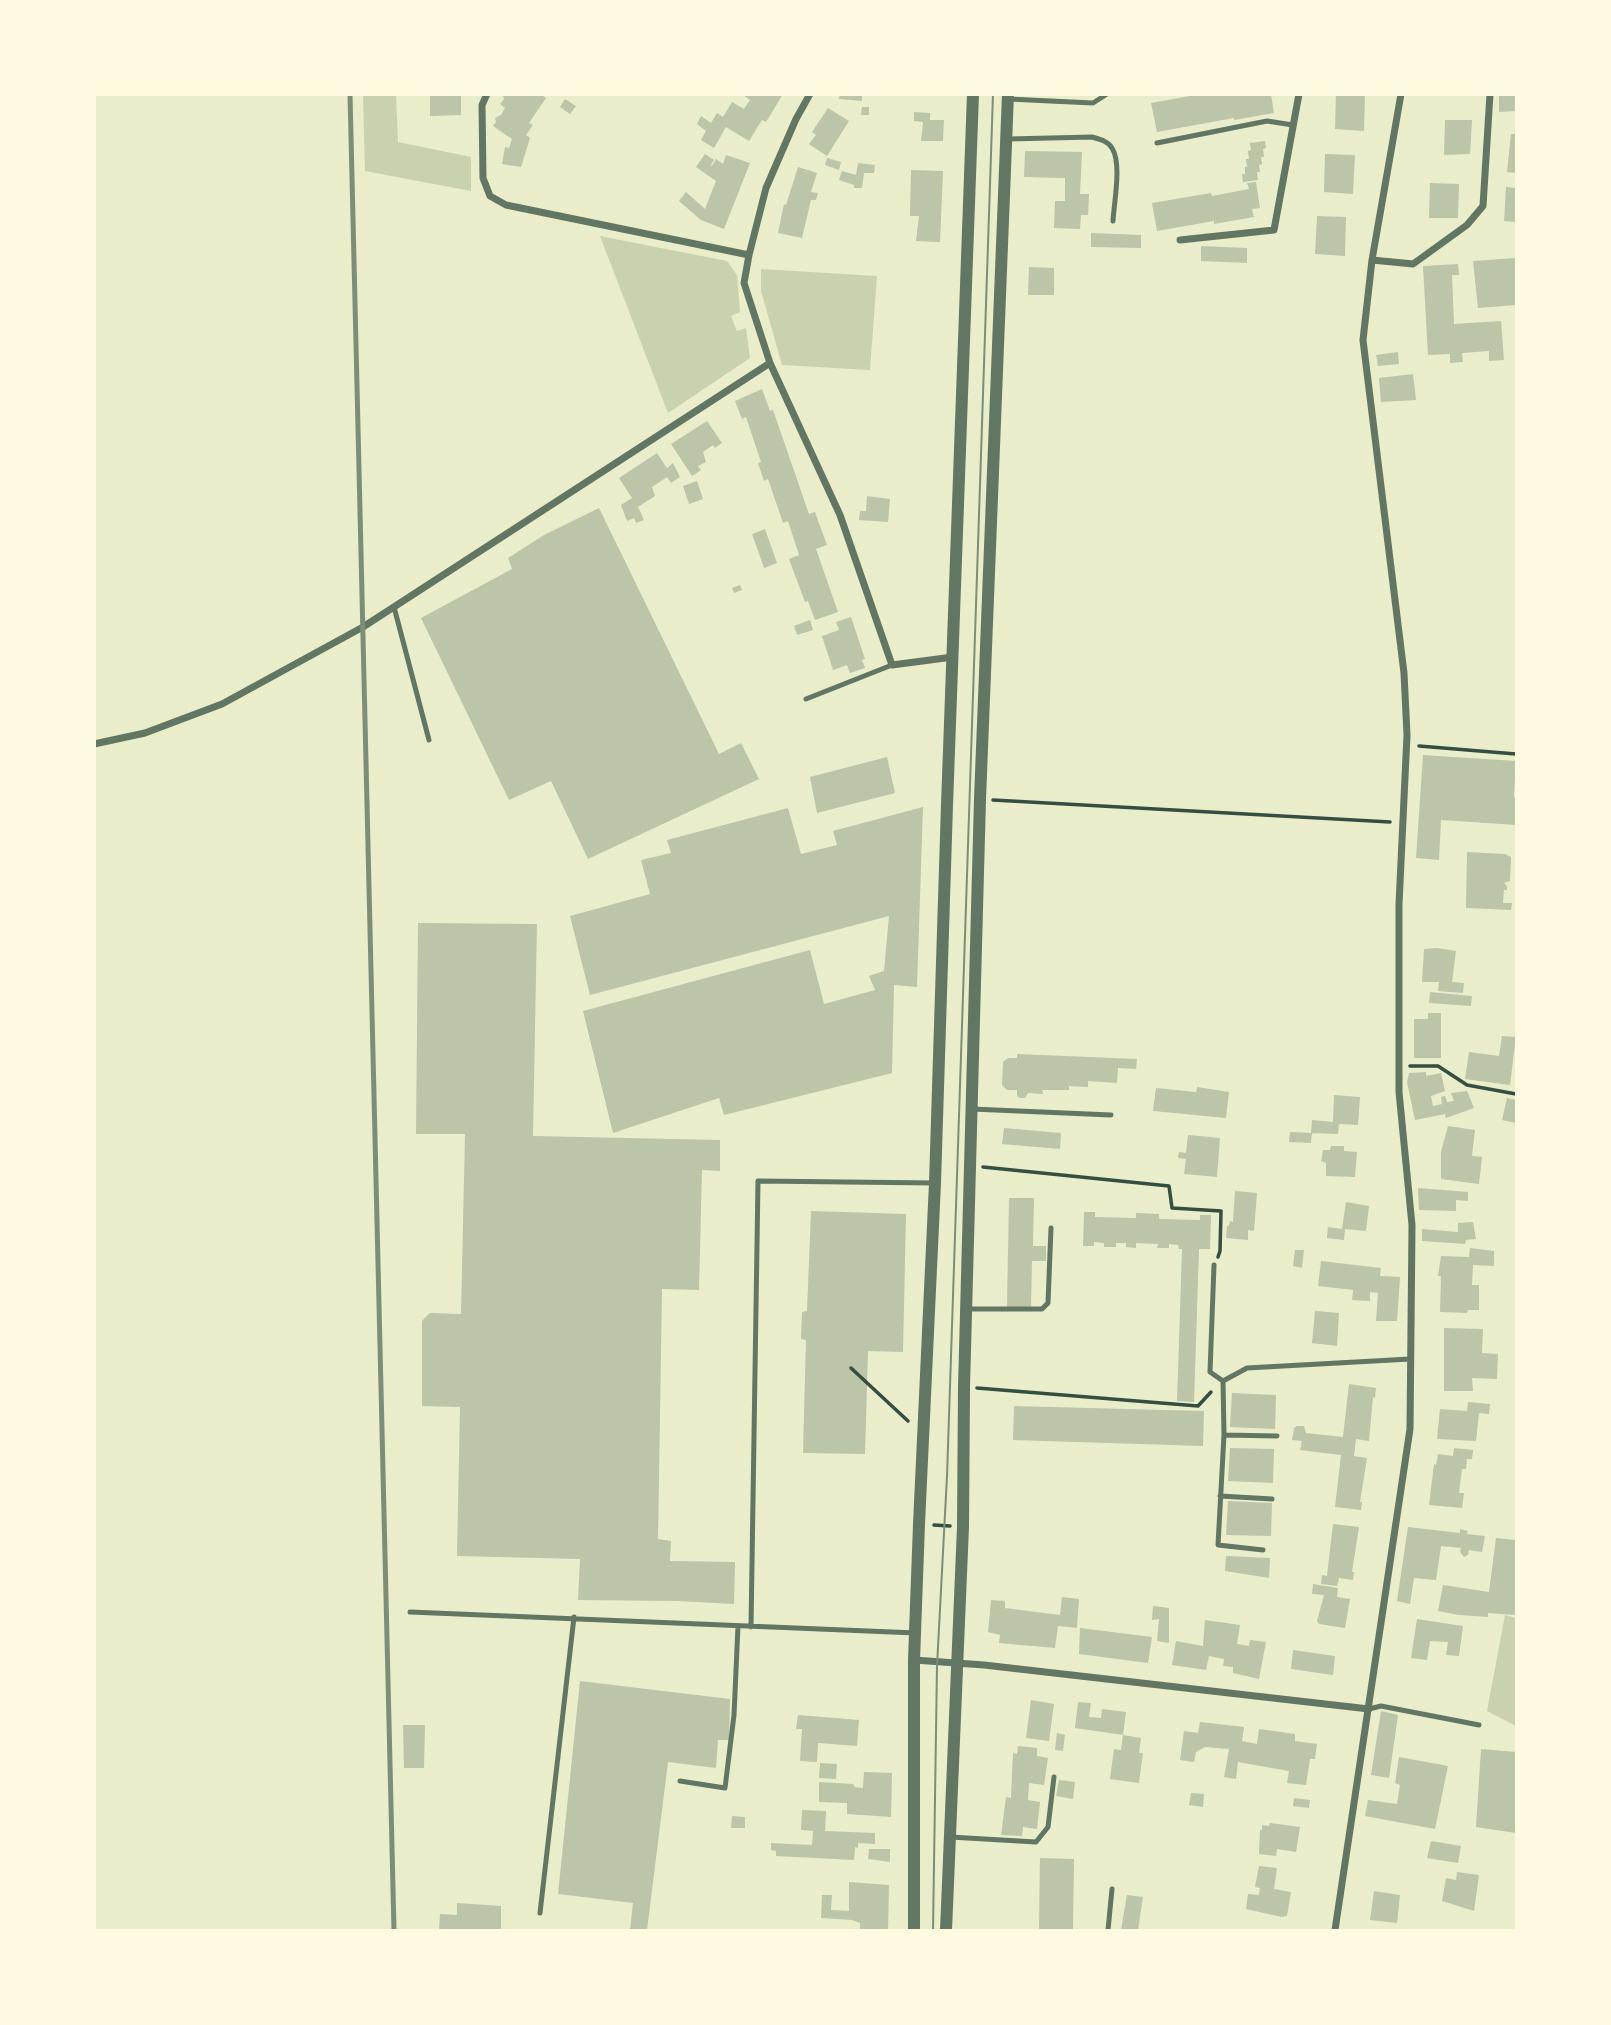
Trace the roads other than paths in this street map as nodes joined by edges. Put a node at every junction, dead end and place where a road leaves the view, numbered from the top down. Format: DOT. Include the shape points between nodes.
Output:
graph roads {
  1 [pos="479,94"];
  2 [pos="487,94"];
  3 [pos="810,94"];
  4 [pos="973,94"];
  5 [pos="1107,94"];
  6 [pos="1299,94"];
  7 [pos="1401,94"];
  8 [pos="1490,94"];
  9 [pos="1008,97"];
  10 [pos="482,105"];
  11 [pos="1293,125"];
  12 [pos="1005,139"];
  13 [pos="1157,143"];
  14 [pos="1113,221"];
  15 [pos="1180,240"];
  16 [pos="749,255"];
  17 [pos="1372,260"];
  18 [pos="770,363"];
  19 [pos="394,607"];
  20 [pos="953,657"];
  21 [pos="892,665"];
  22 [pos="806,699"];
  23 [pos="429,740"];
  24 [pos="94,744"];
  25 [pos="972,1108"];
  26 [pos="1111,1115"];
  27 [pos="935,1183"];
  28 [pos="1051,1228"];
  29 [pos="1214,1265"];
  30 [pos="967,1309"];
  31 [pos="1410,1359"];
  32 [pos="1223,1381"];
  33 [pos="1224,1434"];
  34 [pos="1277,1436"];
  35 [pos="1220,1496"];
  36 [pos="1272,1499"];
  37 [pos="1263,1550"];
  38 [pos="410,1612"];
  39 [pos="575,1617"];
  40 [pos="738,1626"];
  41 [pos="751,1627"];
  42 [pos="916,1633"];
  43 [pos="914,1660"];
  44 [pos="957,1663"];
  45 [pos="1369,1709"];
  46 [pos="1479,1725"];
  47 [pos="1054,1777"];
  48 [pos="680,1781"];
  49 [pos="950,1837"];
  50 [pos="1112,1889"];
  51 [pos="540,1913"];
  52 [pos="914,1930"];
  53 [pos="946,1930"];
  54 [pos="1108,1930"];
  55 [pos="1335,1930"];
  1 -- 10 [label="lane"];
  2 -- 10 [label="street"];
  3 -- 16 [label="street" via="766,188"];
  4 -- 20 [label="street"];
  5 -- 9 [label="lane" via="1093,103"];
  6 -- 11 [label="street"];
  7 -- 17 [label="street"];
  8 -- 17 [label="street" via="1483,206 1467,225 1413,264"];
  9 -- 12 [label="street"];
  10 -- 16 [label="street" via="483,178 490,196 506,205"];
  11 -- 13 [label="lane" via="1267,121"];
  11 -- 15 [label="street" via="1274,230"];
  12 -- 14 [label="lane" via="1103,140 1112,148 1117,168"];
  12 -- 25 [label="street"];
  16 -- 18 [label="street" via="744,283"];
  17 -- 31 [label="street" via="1363,340 1404,673 1399,1092 1412,1225"];
  18 -- 19 [label="street"];
  18 -- 21 [label="street" via="840,516"];
  19 -- 23 [label="lane"];
  19 -- 24 [label="street" via="222,704 145,733"];
  20 -- 21 [label="street"];
  20 -- 27 [label="street"];
  21 -- 22 [label="lane"];
  25 -- 26 [label="lane"];
  25 -- 30 [label="street"];
  27 -- 41 [label="lane" via="758,1181"];
  27 -- 42 [label="street"];
  28 -- 30 [label="lane" via="1048,1303 1042,1309"];
  29 -- 32 [label="lane" via="1210,1372"];
  30 -- 44 [label="street"];
  31 -- 32 [label="lane" via="1247,1368"];
  31 -- 45 [label="street" via="1410,1429"];
  32 -- 33 [label="lane"];
  33 -- 34 [label="lane"];
  33 -- 35 [label="lane"];
  35 -- 36 [label="lane"];
  35 -- 37 [label="lane" via="1218,1545"];
  38 -- 39 [label="lane"];
  39 -- 40 [label="lane"];
  39 -- 51 [label="lane"];
  40 -- 41 [label="lane"];
  40 -- 48 [label="lane" via="725,1788"];
  41 -- 42 [label="lane"];
  42 -- 43 [label="street"];
  43 -- 44 [label="street"];
  43 -- 52 [label="street"];
  44 -- 45 [label="street"];
  44 -- 49 [label="street"];
  45 -- 46 [label="lane" via="1381,1706"];
  45 -- 55 [label="street"];
  47 -- 49 [label="lane" via="1048,1827 1036,1842"];
  49 -- 53 [label="street"];
  50 -- 54 [label="lane"];
}
